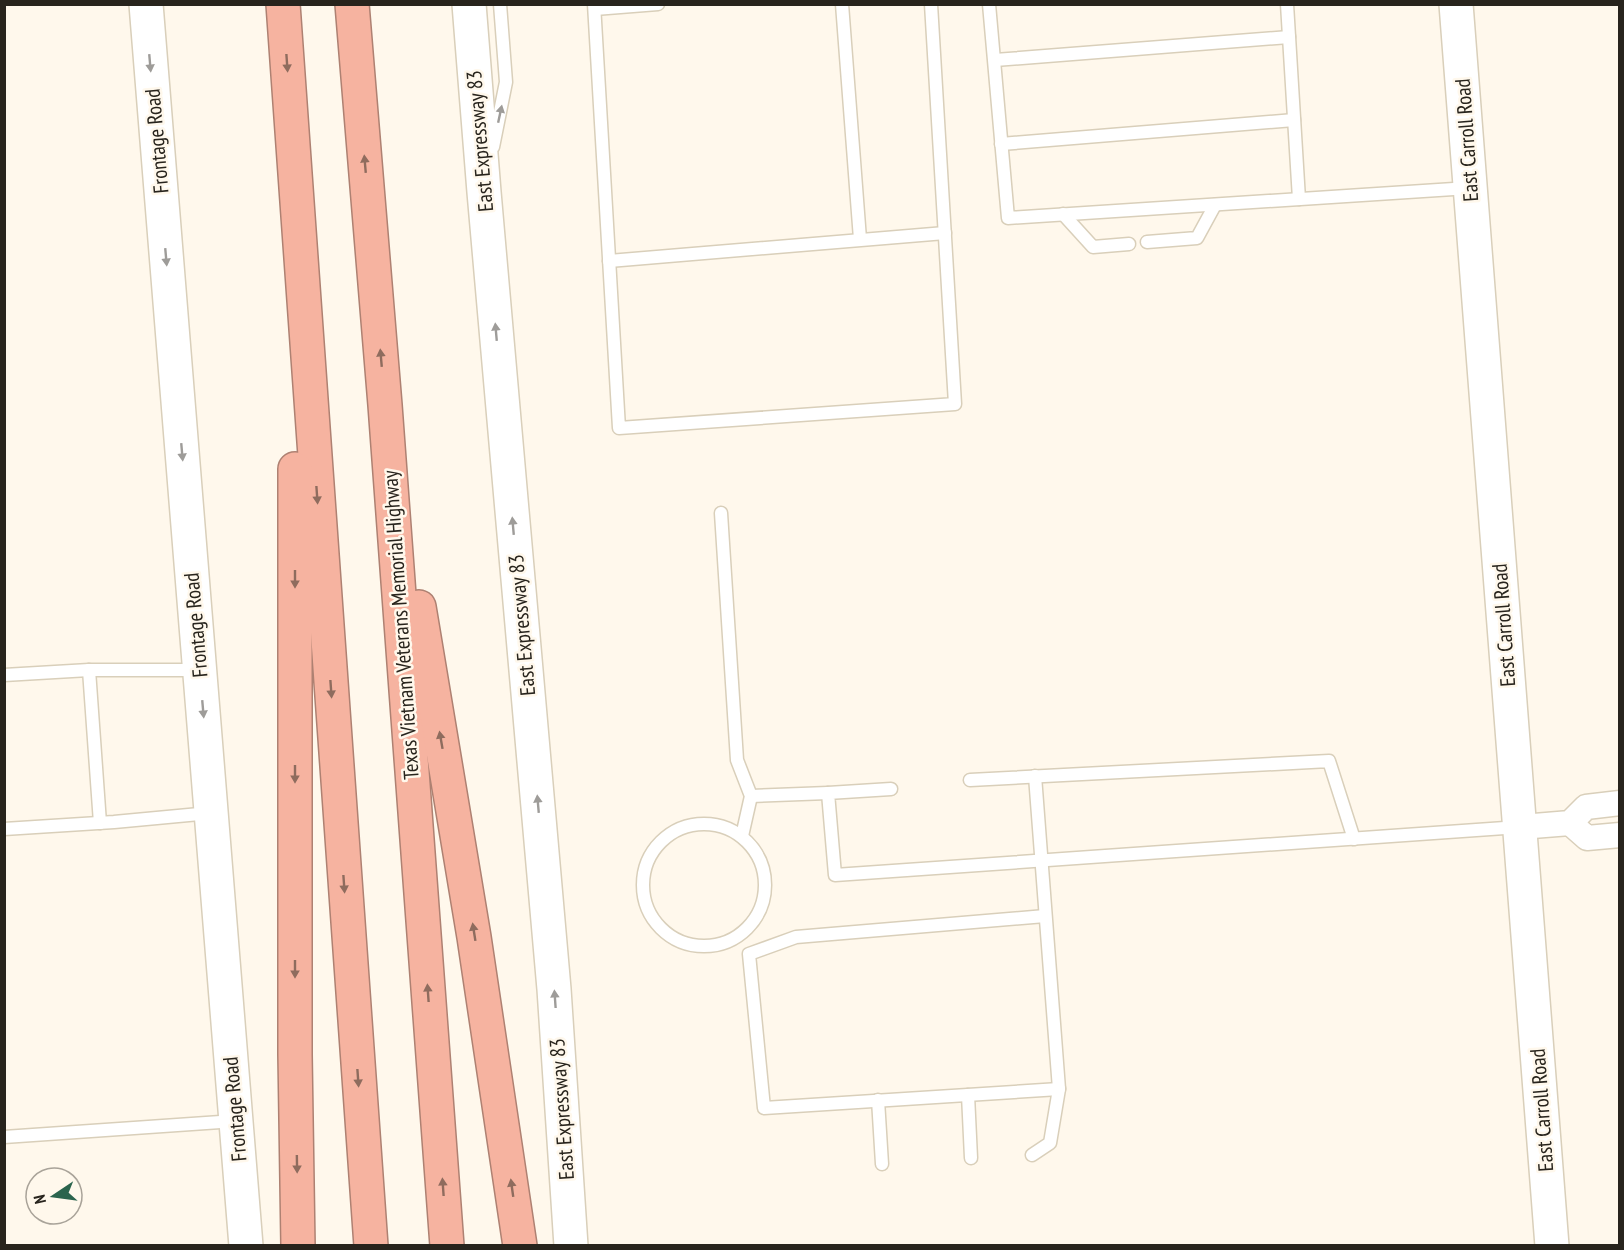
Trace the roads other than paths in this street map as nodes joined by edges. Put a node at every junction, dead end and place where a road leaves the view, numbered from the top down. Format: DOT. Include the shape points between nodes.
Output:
graph roads {
  1 [pos="146,4"];
  2 [pos="282,4"];
  3 [pos="352,4"];
  4 [pos="469,4"];
  5 [pos="500,4"];
  6 [pos="658,4"];
  7 [pos="843,4"];
  8 [pos="931,4"];
  9 [pos="989,4"];
  10 [pos="1287,4"];
  11 [pos="1456,4"];
  12 [pos="594,7"];
  13 [pos="1289,37"];
  14 [pos="995,60"];
  15 [pos="1294,120"];
  16 [pos="1001,144"];
  17 [pos="295,185"];
  18 [pos="1470,188"];
  19 [pos="484,192"];
  20 [pos="1299,199"];
  21 [pos="1215,205"];
  22 [pos="1063,214"];
  23 [pos="945,232"];
  24 [pos="860,238"];
  25 [pos="1147,242"];
  26 [pos="1129,244"];
  27 [pos="609,261"];
  28 [pos="385,405"];
  29 [pos="721,513"];
  30 [pos="89,670"];
  31 [pos="199,670"];
  32 [pos="4,675"];
  33 [pos="1035,776"];
  34 [pos="970,780"];
  35 [pos="891,789"];
  36 [pos="828,793"];
  37 [pos="751,796"];
  38 [pos="1613,804"];
  39 [pos="211,812"];
  40 [pos="100,823"];
  41 [pos="1570,823"];
  42 [pos="1520,827"];
  43 [pos="4,829"];
  44 [pos="742,836"];
  45 [pos="1614,836"];
  46 [pos="1354,839"];
  47 [pos="1041,861"];
  48 [pos="1046,916"];
  49 [pos="738,936"];
  50 [pos="749,954"];
  51 [pos="1059,1089"];
  52 [pos="968,1095"];
  53 [pos="878,1100"];
  54 [pos="236,1121"];
  55 [pos="4,1137"];
  56 [pos="1032,1155"];
  57 [pos="970,1158"];
  58 [pos="882,1164"];
  59 [pos="246,1245"];
  60 [pos="298,1245"];
  61 [pos="371,1245"];
  62 [pos="447,1245"];
  63 [pos="520,1245"];
  64 [pos="571,1245"];
  65 [pos="1552,1245"];
  1 -- 31 [label="main road, Frontage Road, one-way"];
  2 -- 17 [label="highway, one-way"];
  28 -- 3 [label="highway, Texas Vietnam Veterans Memorial Highway, one-way"];
  4 -- 19 [label="main road, East Expressway 83"];
  19 -- 5 [label="lane, one-way" via="506,82"];
  6 -- 12 [label="lane"];
  7 -- 24 [label="lane"];
  8 -- 23 [label="lane"];
  9 -- 14 [label="lane"];
  10 -- 13 [label="lane"];
  11 -- 18 [label="main road, East Carroll Road"];
  12 -- 27 [label="lane"];
  13 -- 14 [label="lane"];
  13 -- 15 [label="lane"];
  14 -- 16 [label="lane"];
  15 -- 16 [label="lane"];
  15 -- 20 [label="lane"];
  16 -- 22 [label="lane" via="1008,218"];
  17 -- 60 [label="highway, one-way"];
  17 -- 61 [label="highway, one-way"];
  18 -- 20 [label="lane"];
  18 -- 42 [label="main road, East Carroll Road"];
  64 -- 19 [label="main road, East Expressway 83, one-way" via="554,989"];
  20 -- 21 [label="lane"];
  21 -- 22 [label="lane"];
  21 -- 25 [label="lane" via="1197,238"];
  22 -- 26 [label="lane" via="1093,247"];
  23 -- 24 [label="lane"];
  23 -- 27 [label="lane" via="955,404 619,428"];
  24 -- 27 [label="lane"];
  62 -- 28 [label="highway, Texas Vietnam Veterans Memorial Highway, one-way"];
  63 -- 28 [label="highway, one-way" via="474,937"];
  29 -- 37 [label="lane" via="737,760"];
  30 -- 31 [label="lane"];
  30 -- 32 [label="lane"];
  30 -- 40 [label="lane"];
  31 -- 39 [label="main road, Frontage Road, one-way"];
  33 -- 34 [label="lane"];
  33 -- 46 [label="lane" via="1329,761"];
  33 -- 47 [label="lane"];
  35 -- 36 [label="lane"];
  36 -- 37 [label="lane"];
  36 -- 47 [label="lane" via="834,875"];
  37 -- 44 [label="lane"];
  38 -- 41 [label="street" via="1586,807"];
  38 -- 45 [label="street"];
  39 -- 40 [label="lane"];
  39 -- 54 [label="main road, Frontage Road"];
  40 -- 43 [label="lane"];
  41 -- 42 [label="street"];
  41 -- 45 [label="street" via="1587,838"];
  42 -- 46 [label="lane"];
  42 -- 65 [label="main road, East Carroll Road"];
  44 -- 49 [label="lane" via="763,868 765,888 760,908"];
  44 -- 49 [label="lane" via="723,826 703,824 683,827 665,837 652,853 645,872 644,893 650,912 678,940 697,945 717,944"];
  46 -- 47 [label="lane"];
  47 -- 48 [label="lane"];
  48 -- 50 [label="lane" via="795,937"];
  48 -- 51 [label="lane"];
  49 -- 50 [label="lane"];
  50 -- 53 [label="lane" via="764,1108"];
  51 -- 52 [label="lane"];
  51 -- 56 [label="lane" via="1050,1143"];
  52 -- 53 [label="lane"];
  52 -- 57 [label="lane"];
  53 -- 58 [label="lane"];
  54 -- 55 [label="lane"];
  54 -- 59 [label="main road, Frontage Road"];
}
